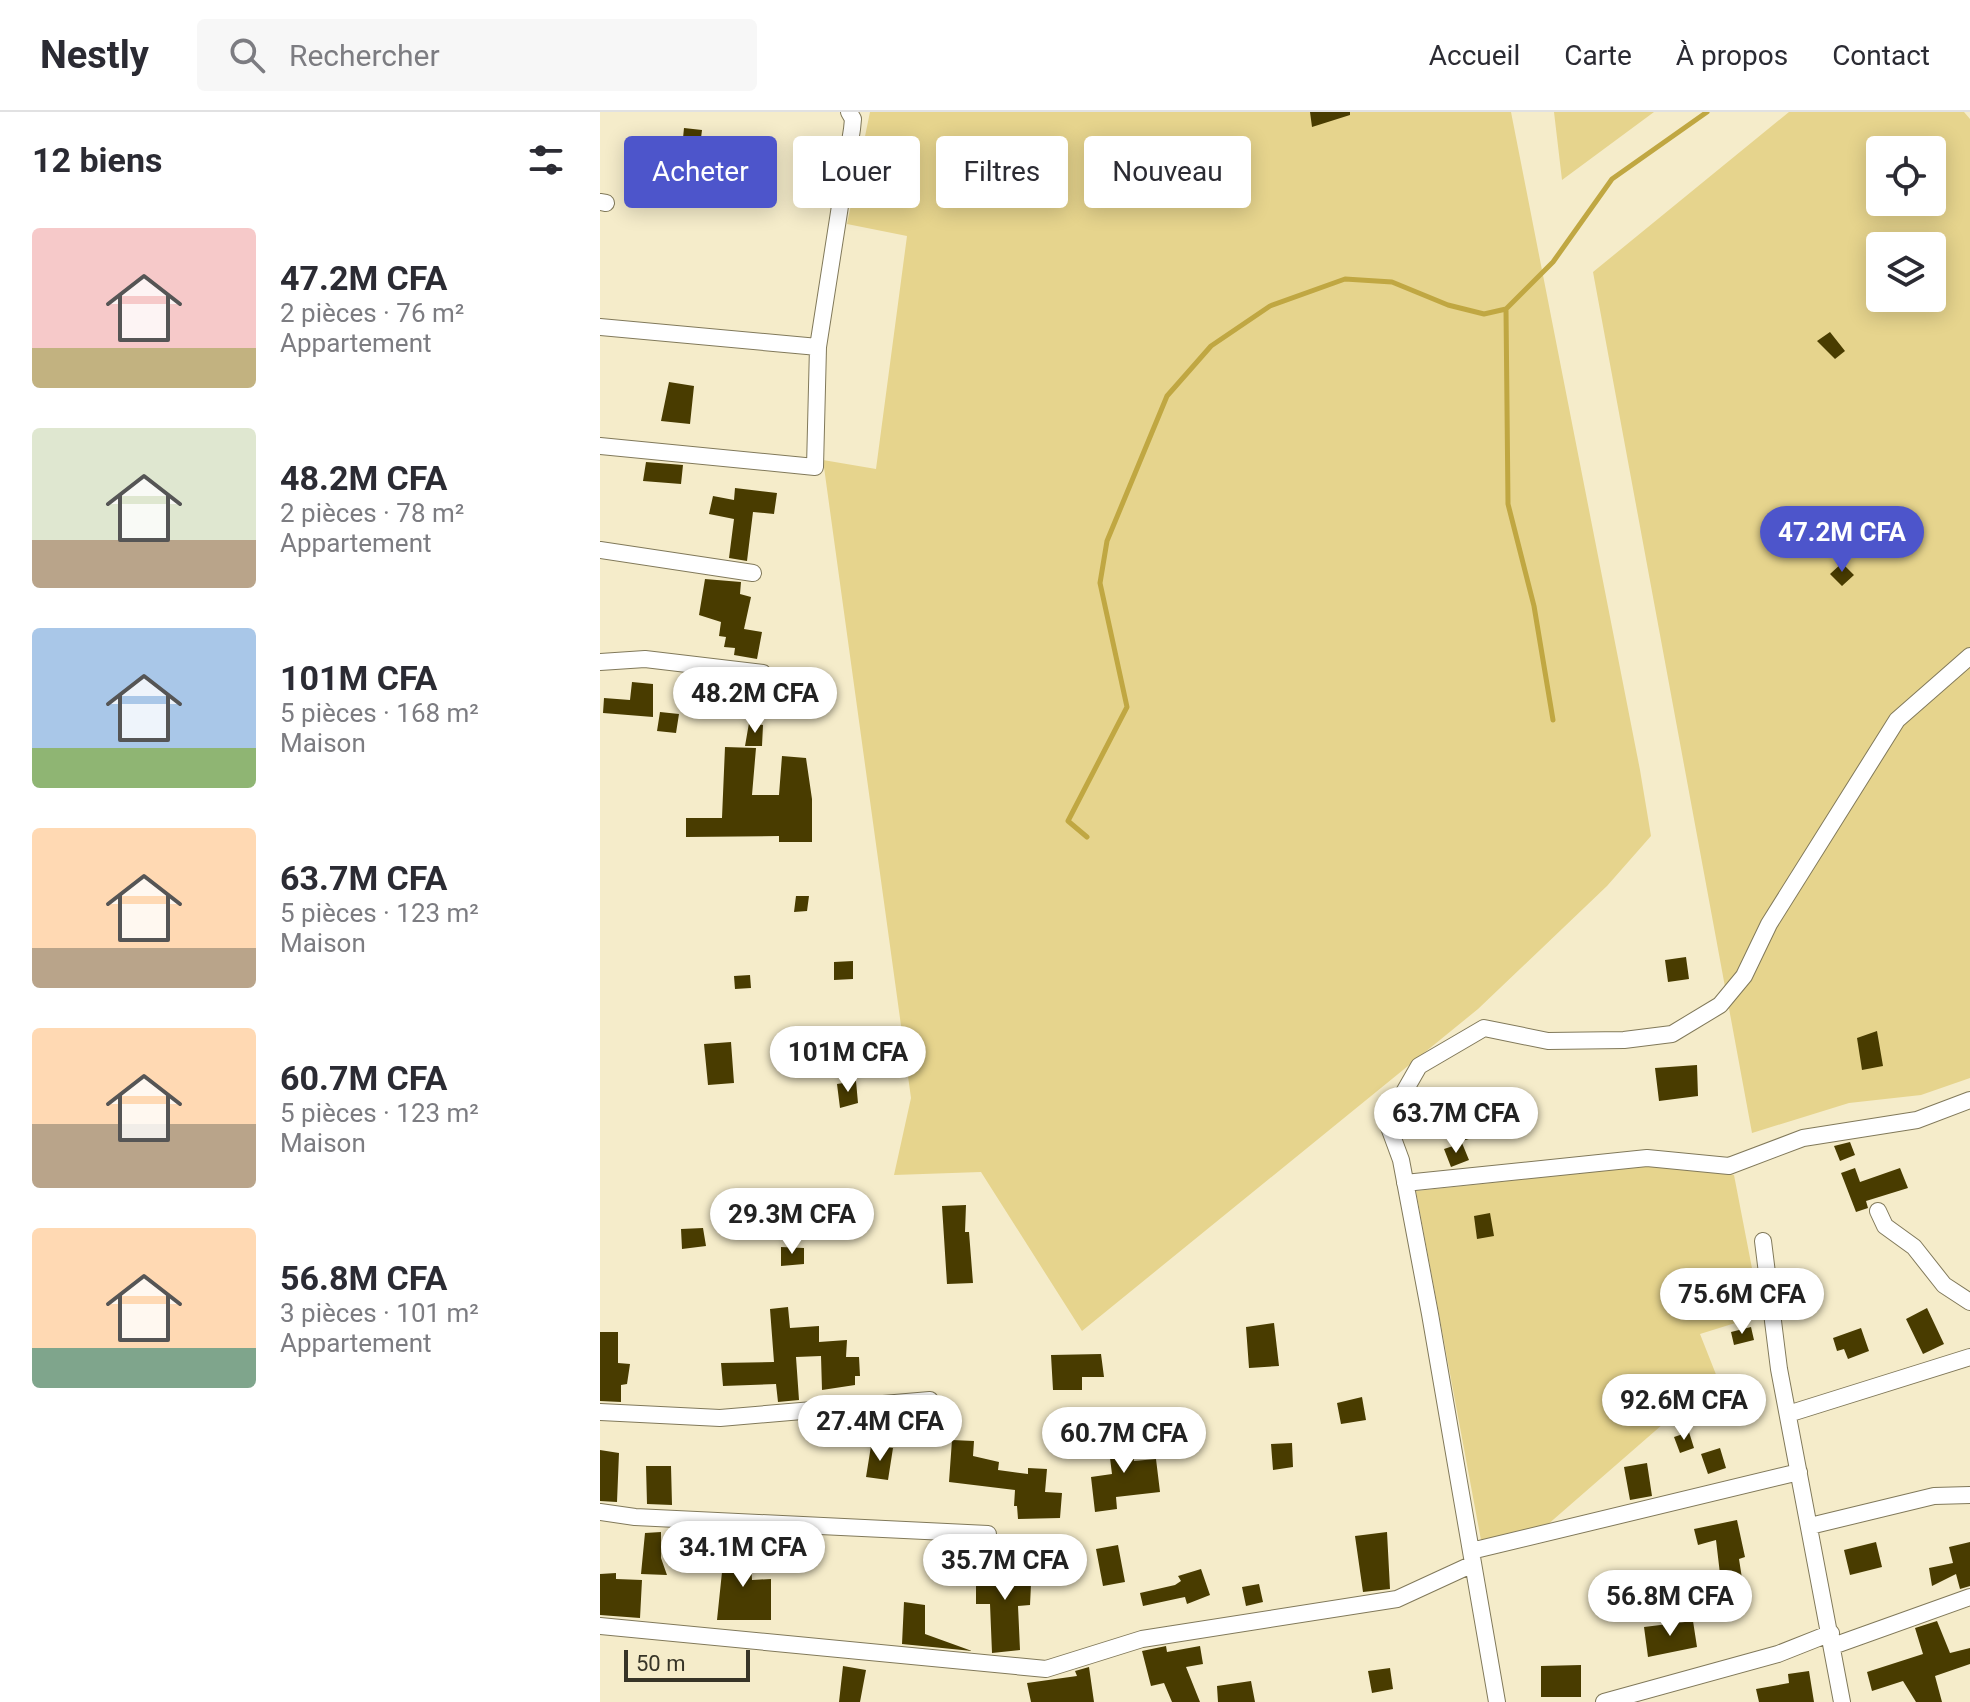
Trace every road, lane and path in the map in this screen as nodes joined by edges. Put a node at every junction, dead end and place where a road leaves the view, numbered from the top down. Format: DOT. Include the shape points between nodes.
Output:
graph roads {
  1 [pos="849,112"];
  2 [pos="600,327"];
  3 [pos="818,347"];
  4 [pos="600,446"];
  5 [pos="600,550"];
  6 [pos="753,573"];
  7 [pos="1970,656"];
  8 [pos="600,662"];
  9 [pos="763,673"];
  10 [pos="1970,1100"];
  11 [pos="1405,1183"];
  12 [pos="1878,1211"];
  13 [pos="1763,1241"];
  14 [pos="1970,1302"];
  15 [pos="1970,1357"];
  16 [pos="930,1400"];
  17 [pos="600,1412"];
  18 [pos="1788,1414"];
  19 [pos="1799,1472"];
  20 [pos="1970,1495"];
  21 [pos="600,1512"];
  22 [pos="1810,1526"];
  23 [pos="988,1534"];
  24 [pos="1472,1558"];
  25 [pos="1970,1597"];
  26 [pos="600,1626"];
  27 [pos="1832,1640"];
  28 [pos="1623,1698"];
  29 [pos="1497,1702"];
  30 [pos="1604,1702"];
  31 [pos="1842,1702"];
  1 -- 3 [label="street" via="852,129"];
  2 -- 3 [label="street"];
  3 -- 4 [label="street" via="815,467"];
  5 -- 6 [label="street"];
  7 -- 11 [label="street" via="1897,720 1769,924 1744,976 1720,1005 1672,1034 1624,1040 1548,1041 1484,1028 1419,1066 1387,1122"];
  8 -- 9 [label="street" via="645,659"];
  10 -- 11 [label="street" via="1917,1120 1803,1138 1729,1166 1647,1158"];
  11 -- 24 [label="street"];
  12 -- 14 [label="street" via="1885,1226 1914,1247 1944,1285"];
  13 -- 18 [label="street"];
  15 -- 18 [label="street"];
  16 -- 17 [label="street" via="720,1418"];
  18 -- 19 [label="street"];
  19 -- 22 [label="street"];
  19 -- 24 [label="street"];
  20 -- 22 [label="street" via="1934,1496"];
  21 -- 23 [label="street"];
  22 -- 27 [label="street"];
  24 -- 26 [label="street" via="1397,1599 1142,1639 1046,1669"];
  24 -- 29 [label="street"];
  25 -- 27 [label="street"];
  27 -- 28 [label="street"];
  27 -- 31 [label="street"];
  28 -- 30 [label="street"];
}
